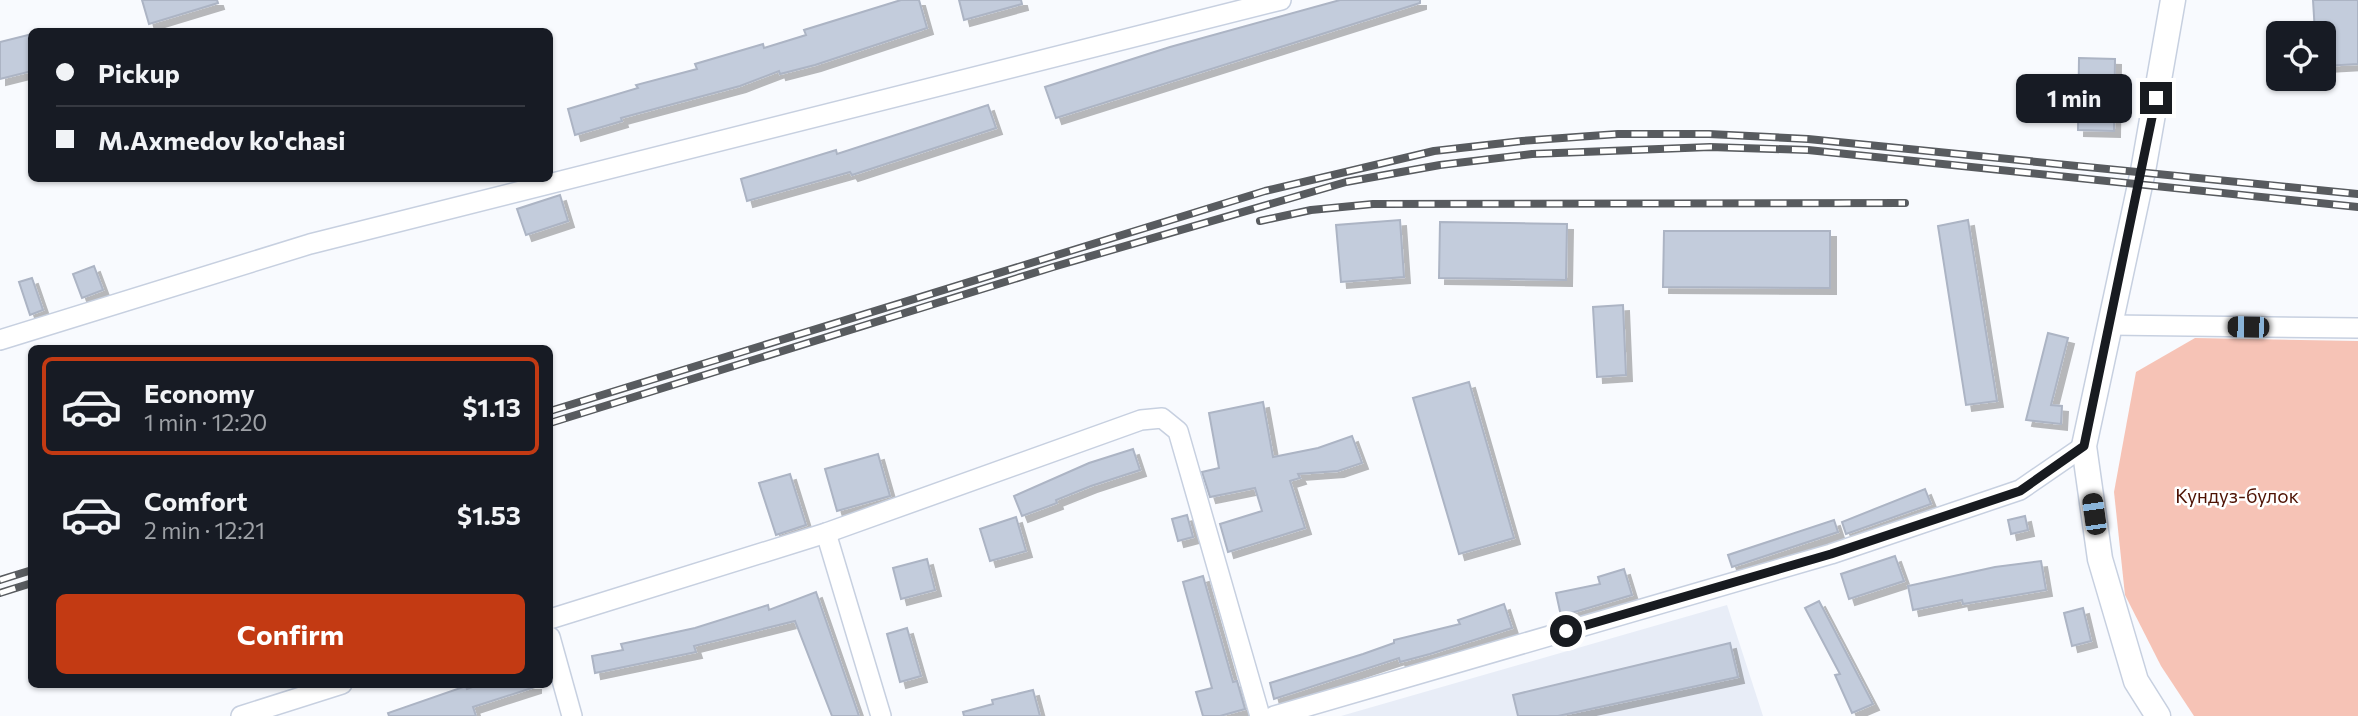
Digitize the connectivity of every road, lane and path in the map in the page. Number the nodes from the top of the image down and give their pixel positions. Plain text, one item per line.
1 (1281, 0) edge
2 (2173, 0) edge
3 (2109, 325) junction
4 (2358, 328) edge
5 (0, 340) edge
6 (2084, 446) junction
7 (826, 533) junction
8 (553, 618) edge
9 (553, 648) edge
10 (329, 688) edge
11 (241, 716) edge
12 (572, 716) edge
13 (881, 716) edge
14 (1261, 716) edge
15 (1274, 716) edge
16 (2158, 716) edge

1 - 5 street
2 - 3 main road
3 - 4 street
3 - 6 main road
6 - 15 street
6 - 16 main road
7 - 8 street
7 - 13 street
7 - 14 street
9 - 12 street
10 - 11 street

